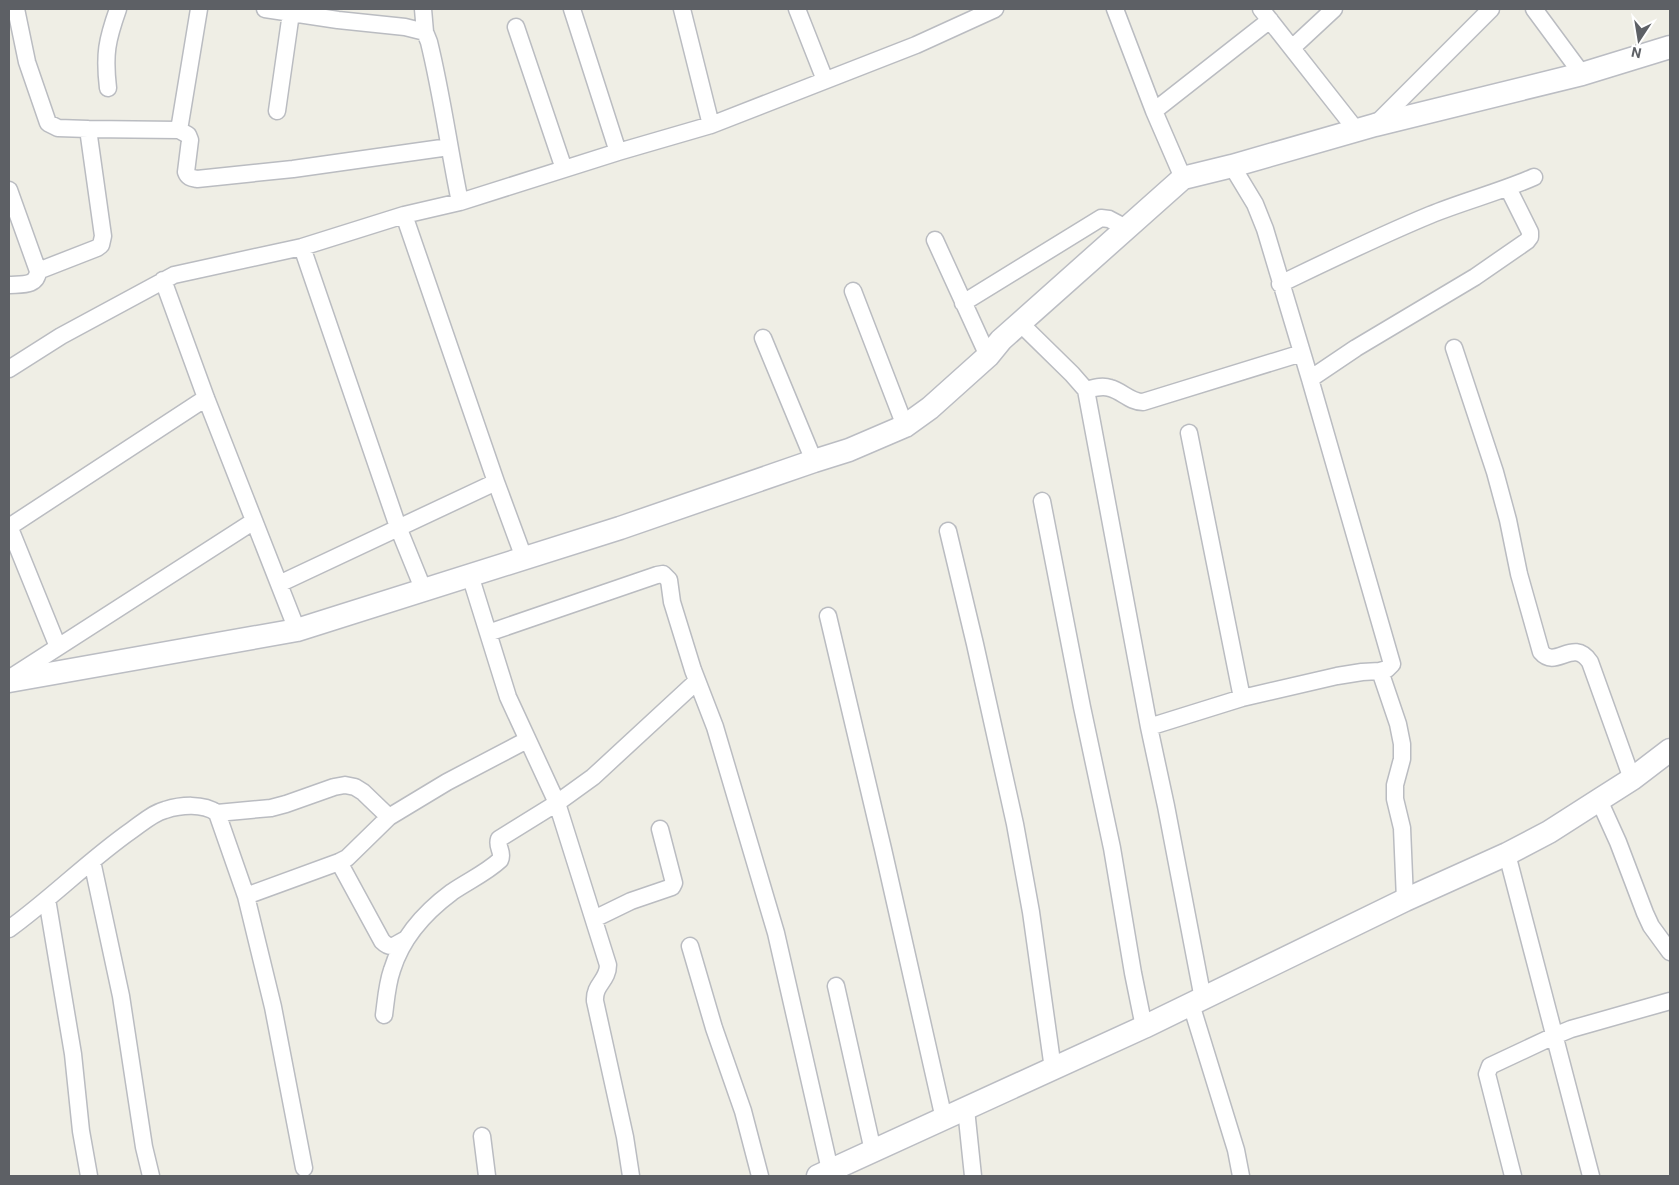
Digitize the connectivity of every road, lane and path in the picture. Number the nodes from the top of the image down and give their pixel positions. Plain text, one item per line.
1 (16, 9) edge
2 (118, 9) edge
3 (199, 9) edge
4 (265, 9) edge
5 (423, 9) edge
6 (572, 9) edge
7 (682, 9) edge
8 (797, 9) edge
9 (995, 9) edge
10 (1115, 9) edge
11 (1334, 9) edge
12 (1491, 9) edge
13 (1534, 9) edge
14 (291, 13) junction
15 (1265, 15) edge
16 (516, 27) dead end
17 (425, 32) junction
18 (1670, 47) edge
19 (1292, 48) junction
20 (1582, 74) junction
21 (825, 80) junction
22 (108, 88) dead end
23 (277, 111) dead end
24 (1154, 111) junction
25 (711, 126) junction
26 (1366, 128) junction
27 (88, 129) junction
28 (179, 130) junction
29 (449, 147) junction
30 (618, 152) junction
31 (1232, 166) junction
32 (564, 169) junction
33 (1534, 177) dead end
34 (1183, 178) junction
35 (1508, 188) junction
36 (9, 190) edge
37 (460, 202) junction
38 (404, 215) junction
39 (1126, 228) junction
40 (935, 240) dead end
41 (302, 247) junction
42 (38, 271) junction
43 (163, 280) junction
44 (9, 284) edge
45 (1280, 284) junction
46 (853, 290) dead end
47 (964, 303) junction
48 (1020, 323) junction
49 (763, 338) dead end
50 (1454, 348) dead end
51 (1302, 353) junction
52 (988, 356) junction
53 (9, 369) edge
54 (1310, 379) junction
55 (1080, 382) junction
56 (206, 398) junction
57 (906, 426) junction
58 (1189, 433) dead end
59 (814, 460) junction
60 (496, 482) junction
61 (1042, 501) dead end
62 (254, 521) junction
63 (9, 526) edge
64 (398, 527) junction
65 (948, 531) dead end
66 (524, 558) junction
67 (470, 575) junction
68 (279, 584) junction
69 (424, 591) junction
70 (828, 616) dead end
71 (484, 619) junction
72 (297, 630) junction
73 (58, 647) junction
74 (1380, 671) junction
75 (9, 679) edge
76 (697, 681) junction
77 (1242, 698) junction
78 (1149, 727) junction
79 (527, 740) junction
80 (1670, 750) edge
81 (1632, 779) junction
82 (1599, 800) junction
83 (557, 803) junction
84 (217, 813) junction
85 (389, 817) junction
86 (660, 828) dead end
87 (1507, 854) junction
88 (92, 861) junction
89 (339, 862) junction
90 (246, 896) junction
91 (47, 900) junction
92 (1405, 900) junction
93 (594, 919) junction
94 (9, 929) edge
95 (406, 939) junction
96 (690, 946) dead end
97 (1670, 952) edge
98 (836, 986) dead end
99 (1197, 1001) junction
100 (1670, 1001) edge
101 (384, 1015) dead end
102 (1144, 1027) junction
103 (1554, 1036) junction
104 (1053, 1069) junction
105 (966, 1109) junction
106 (944, 1119) junction
107 (482, 1136) dead end
108 (873, 1151) junction
109 (304, 1168) dead end
110 (824, 1173) edge
111 (89, 1176) edge
112 (151, 1176) edge
113 (487, 1176) edge
114 (631, 1176) edge
115 (760, 1176) edge
116 (973, 1176) edge
117 (1241, 1176) edge
118 (1513, 1176) edge
119 (1590, 1176) edge

1 - 27 street
2 - 22 street
3 - 28 street
4 - 14 street
5 - 17 street
6 - 30 street
7 - 25 street
8 - 21 street
9 - 21 street
10 - 24 street
11 - 19 street
12 - 26 street
13 - 20 street
14 - 17 street
14 - 23 street
15 - 19 street
15 - 24 street
16 - 32 street
17 - 29 street
18 - 20 street
19 - 26 street
20 - 26 street
21 - 25 street
24 - 34 street
25 - 30 street
26 - 31 street
27 - 28 street
27 - 42 street
28 - 29 street
29 - 37 street
30 - 32 street
31 - 34 street
31 - 45 street
32 - 37 street
33 - 35 street
34 - 39 street
35 - 45 street
35 - 54 street
36 - 42 street
37 - 38 street
38 - 41 street
38 - 60 street
39 - 47 street
39 - 48 street
40 - 47 street
41 - 43 street
41 - 64 street
42 - 44 street
43 - 53 street
43 - 56 street
45 - 51 street
46 - 57 street
47 - 52 street
48 - 52 street
48 - 55 street
49 - 59 street
50 - 81 street
51 - 54 street
51 - 55 street
52 - 57 street
54 - 74 street
55 - 78 street
56 - 62 street
56 - 63 street
57 - 59 street
58 - 77 street
59 - 66 street
60 - 64 street
60 - 66 street
61 - 102 street
62 - 68 street
62 - 73 street
63 - 73 street
64 - 68 street
64 - 69 street
65 - 104 street
66 - 67 street
67 - 69 street
67 - 71 street
68 - 72 street
69 - 72 street
70 - 106 street
71 - 76 street
71 - 79 street
72 - 75 street
73 - 75 street
74 - 77 street
74 - 92 street
76 - 83 street
76 - 110 street
77 - 78 street
78 - 99 street
79 - 83 street
79 - 85 street
80 - 81 street
81 - 82 street
82 - 87 street
82 - 97 street
83 - 93 street
83 - 95 street
84 - 85 street
84 - 88 street
84 - 90 street
85 - 89 street
86 - 93 street
87 - 92 street
87 - 103 street
88 - 91 street
88 - 112 street
89 - 90 street
89 - 95 street
90 - 109 street
91 - 94 street
91 - 111 street
92 - 99 street
93 - 114 street
95 - 101 street
96 - 115 street
98 - 108 street
99 - 102 street
99 - 117 street
100 - 103 street
102 - 104 street
103 - 118 street
103 - 119 street
104 - 105 street
105 - 106 street
105 - 116 street
106 - 108 street
107 - 113 street
108 - 110 street

